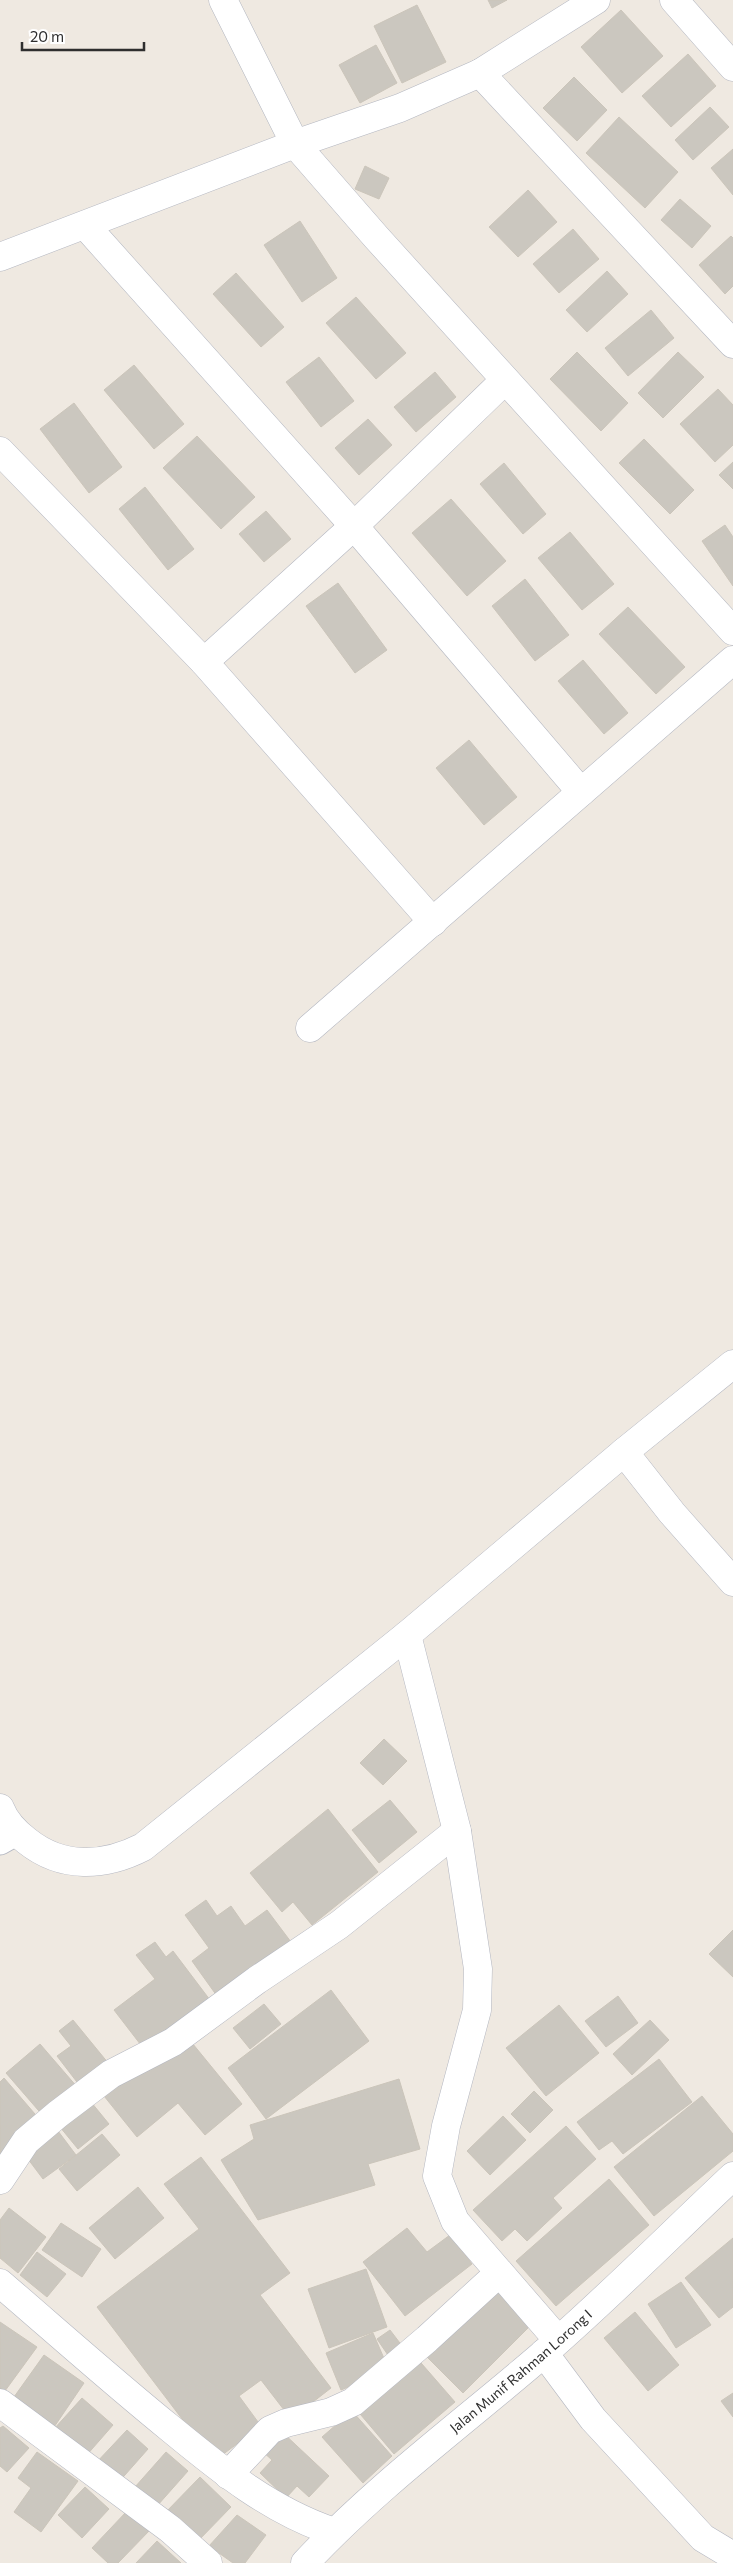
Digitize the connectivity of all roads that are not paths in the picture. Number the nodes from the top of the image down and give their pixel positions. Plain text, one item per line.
1 (223, 0) edge
2 (596, 0) edge
3 (674, 0) edge
4 (733, 68) edge
5 (480, 73) junction
6 (295, 144) junction
7 (85, 225) junction
8 (0, 257) edge
9 (733, 344) edge
10 (505, 380) junction
11 (0, 451) edge
12 (354, 526) junction
13 (733, 631) edge
14 (733, 660) edge
15 (204, 662) junction
16 (581, 792) junction
17 (434, 922) junction
18 (310, 1028) dead end
19 (733, 1364) edge
20 (624, 1452) junction
21 (733, 1582) edge
22 (407, 1635) junction
23 (0, 1808) edge
24 (457, 1831) junction
25 (8, 1838) edge
26 (733, 2176) edge
27 (0, 2180) edge
28 (499, 2273) junction
29 (0, 2283) edge
30 (551, 2347) junction
31 (0, 2403) edge
32 (228, 2475) junction
33 (334, 2532) junction
34 (733, 2556) edge
35 (208, 2563) edge
36 (305, 2563) edge

1 - 6 street
2 - 5 street
3 - 4 street
5 - 6 street
5 - 9 street
6 - 7 street
6 - 10 street
7 - 8 street
7 - 12 street
10 - 12 street
10 - 13 street
11 - 15 street
12 - 15 street
12 - 16 street
14 - 16 street
15 - 17 street
16 - 17 street
17 - 18 street
19 - 20 street
20 - 21 street
20 - 22 street
22 - 24 street
22 - 25 street
23 - 25 street
24 - 27 street
24 - 28 street
26 - 30 street, Jalan Munif Rahman Lorong I
28 - 30 street
28 - 32 street
29 - 32 street
30 - 33 street, Jalan Munif Rahman Lorong I
30 - 34 street
31 - 35 street
32 - 33 street
33 - 36 street, Jalan Munif Rahman Lorong I

